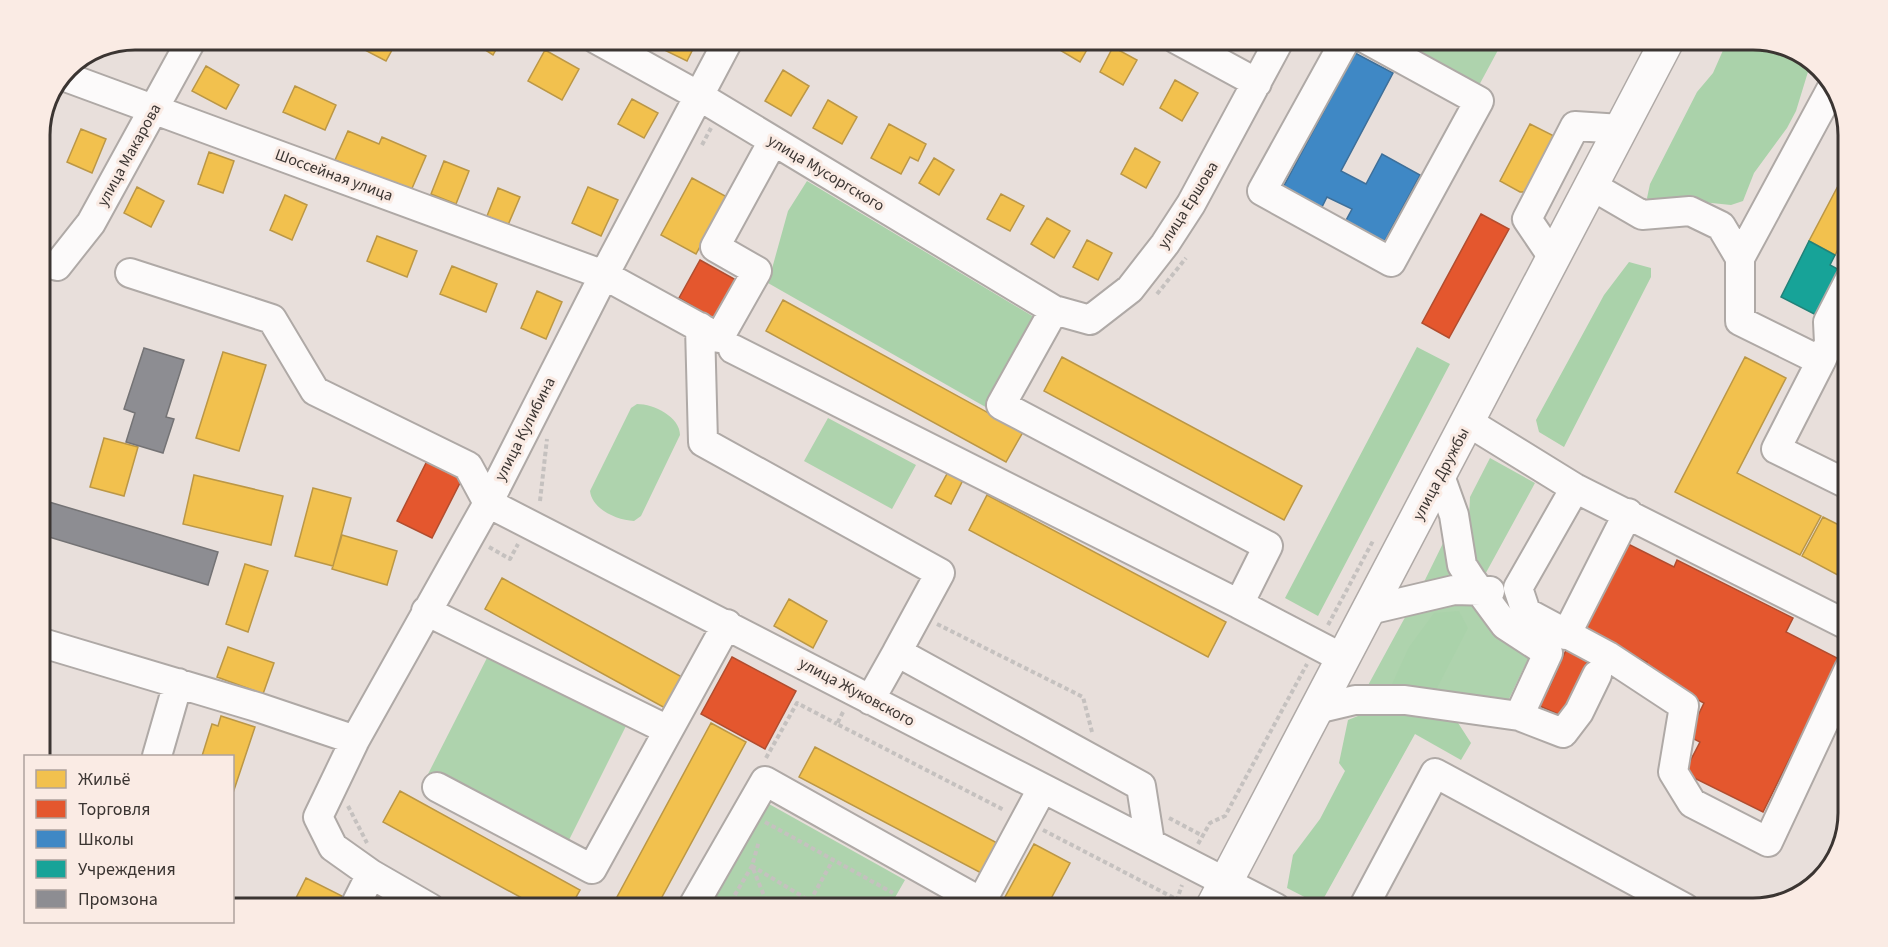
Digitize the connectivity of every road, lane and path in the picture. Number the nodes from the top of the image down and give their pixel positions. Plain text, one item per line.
1 (187, 49) edge
2 (614, 49) edge
3 (724, 49) edge
4 (1194, 49) edge
5 (1275, 49) edge
6 (1340, 49) edge
7 (1384, 49) edge
8 (1663, 49) edge
9 (71, 79) edge
10 (1257, 83) junction
11 (1828, 94) edge
12 (699, 96) junction
13 (155, 108) junction
14 (1621, 129) junction
15 (773, 141) junction
16 (1592, 186) junction
17 (1740, 258) junction
18 (1554, 259) junction
19 (57, 266) dead end
20 (130, 273) dead end
21 (604, 275) junction
22 (1838, 302) edge
23 (1054, 310) junction
24 (700, 327) junction
25 (733, 350) dead end
26 (1833, 353) edge
27 (1468, 422) junction
28 (1440, 476) junction
29 (1838, 479) edge
30 (1575, 488) junction
31 (488, 503) junction
32 (1628, 513) junction
33 (1380, 529) dead end
34 (1518, 588) junction
35 (1480, 593) junction
36 (1239, 604) junction
37 (1369, 610) junction
38 (426, 611) junction
39 (1838, 620) edge
40 (727, 624) junction
41 (1566, 635) junction
42 (50, 645) edge
43 (897, 652) junction
44 (1331, 652) junction
45 (1597, 675) dead end
46 (178, 683) junction
47 (1838, 692) edge
48 (862, 695) junction
49 (1317, 709) junction
50 (1518, 716) junction
51 (669, 730) junction
52 (355, 740) junction
53 (157, 755) edge
54 (437, 787) dead end
55 (1042, 789) junction
56 (347, 804) dead end
57 (1025, 821) junction
58 (1150, 843) junction
59 (369, 846) dead end
60 (833, 860) junction
61 (1188, 862) junction
62 (752, 866) junction
63 (371, 874) junction
64 (892, 893) dead end
65 (1219, 895) edge
66 (359, 898) edge
67 (413, 898) edge
68 (698, 898) edge
69 (733, 898) edge
70 (765, 898) edge
71 (807, 898) edge
72 (811, 898) edge
73 (967, 898) edge
74 (983, 898) edge
75 (1174, 898) edge
76 (1179, 898) edge
77 (1368, 898) edge
78 (1645, 898) edge

1 - 13 street, улица Макарова
2 - 12 street, улица Мусоргского
3 - 12 street, улица Кулибина
4 - 10 street
5 - 10 street, улица Ершова
6 - 7 street
8 - 14 main road, улица Дружбы
9 - 13 street, Шоссейная улица
10 - 23 street, улица Ершова
11 - 17 street
12 - 15 street, улица Мусоргского
12 - 21 street, улица Кулибина
13 - 19 street, улица Макарова
13 - 21 street, Шоссейная улица
14 - 16 main road, улица Дружбы
14 - 18 street
15 - 23 street, улица Мусоргского
15 - 24 street, Шоссейная улица
16 - 17 street
16 - 18 main road, улица Дружбы
17 - 26 street
18 - 27 main road, улица Дружбы
20 - 31 street
21 - 24 street, Шоссейная улица
21 - 31 street, улица Кулибина
22 - 26 street
23 - 36 street
24 - 43 street
25 - 36 street
26 - 29 street
27 - 28 main road, улица Дружбы
27 - 30 street
28 - 35 street
28 - 37 main road, улица Дружбы
30 - 32 street
30 - 34 street
31 - 38 street, улица Кулибина
31 - 40 street, улица Жуковского
32 - 39 street
32 - 41 street
33 - 44 path
34 - 35 street
34 - 41 street
35 - 37 street
35 - 50 street
36 - 44 street
37 - 44 main road, улица Дружбы
38 - 51 street
38 - 52 street, улица Кулибина
40 - 48 street, улица Жуковского
40 - 51 street
41 - 47 street
42 - 46 street
43 - 48 street
43 - 58 street
44 - 49 main road, улица Дружбы
44 - 61 path
45 - 50 street
46 - 52 street
46 - 53 street
48 - 55 street, улица Жуковского
48 - 57 path
49 - 50 street
49 - 65 main road, улица Дружбы
51 - 54 street
52 - 63 street, улица Кулибина
55 - 57 street
55 - 58 street, улица Жуковского
56 - 59 path
57 - 74 street
57 - 75 path
58 - 61 street, улица Жуковского
60 - 62 path
60 - 64 path
60 - 72 path
61 - 65 street, улица Жуковского
61 - 76 path
62 - 69 path
62 - 70 path
62 - 71 path
63 - 66 street
63 - 67 street
68 - 73 street
77 - 78 street

